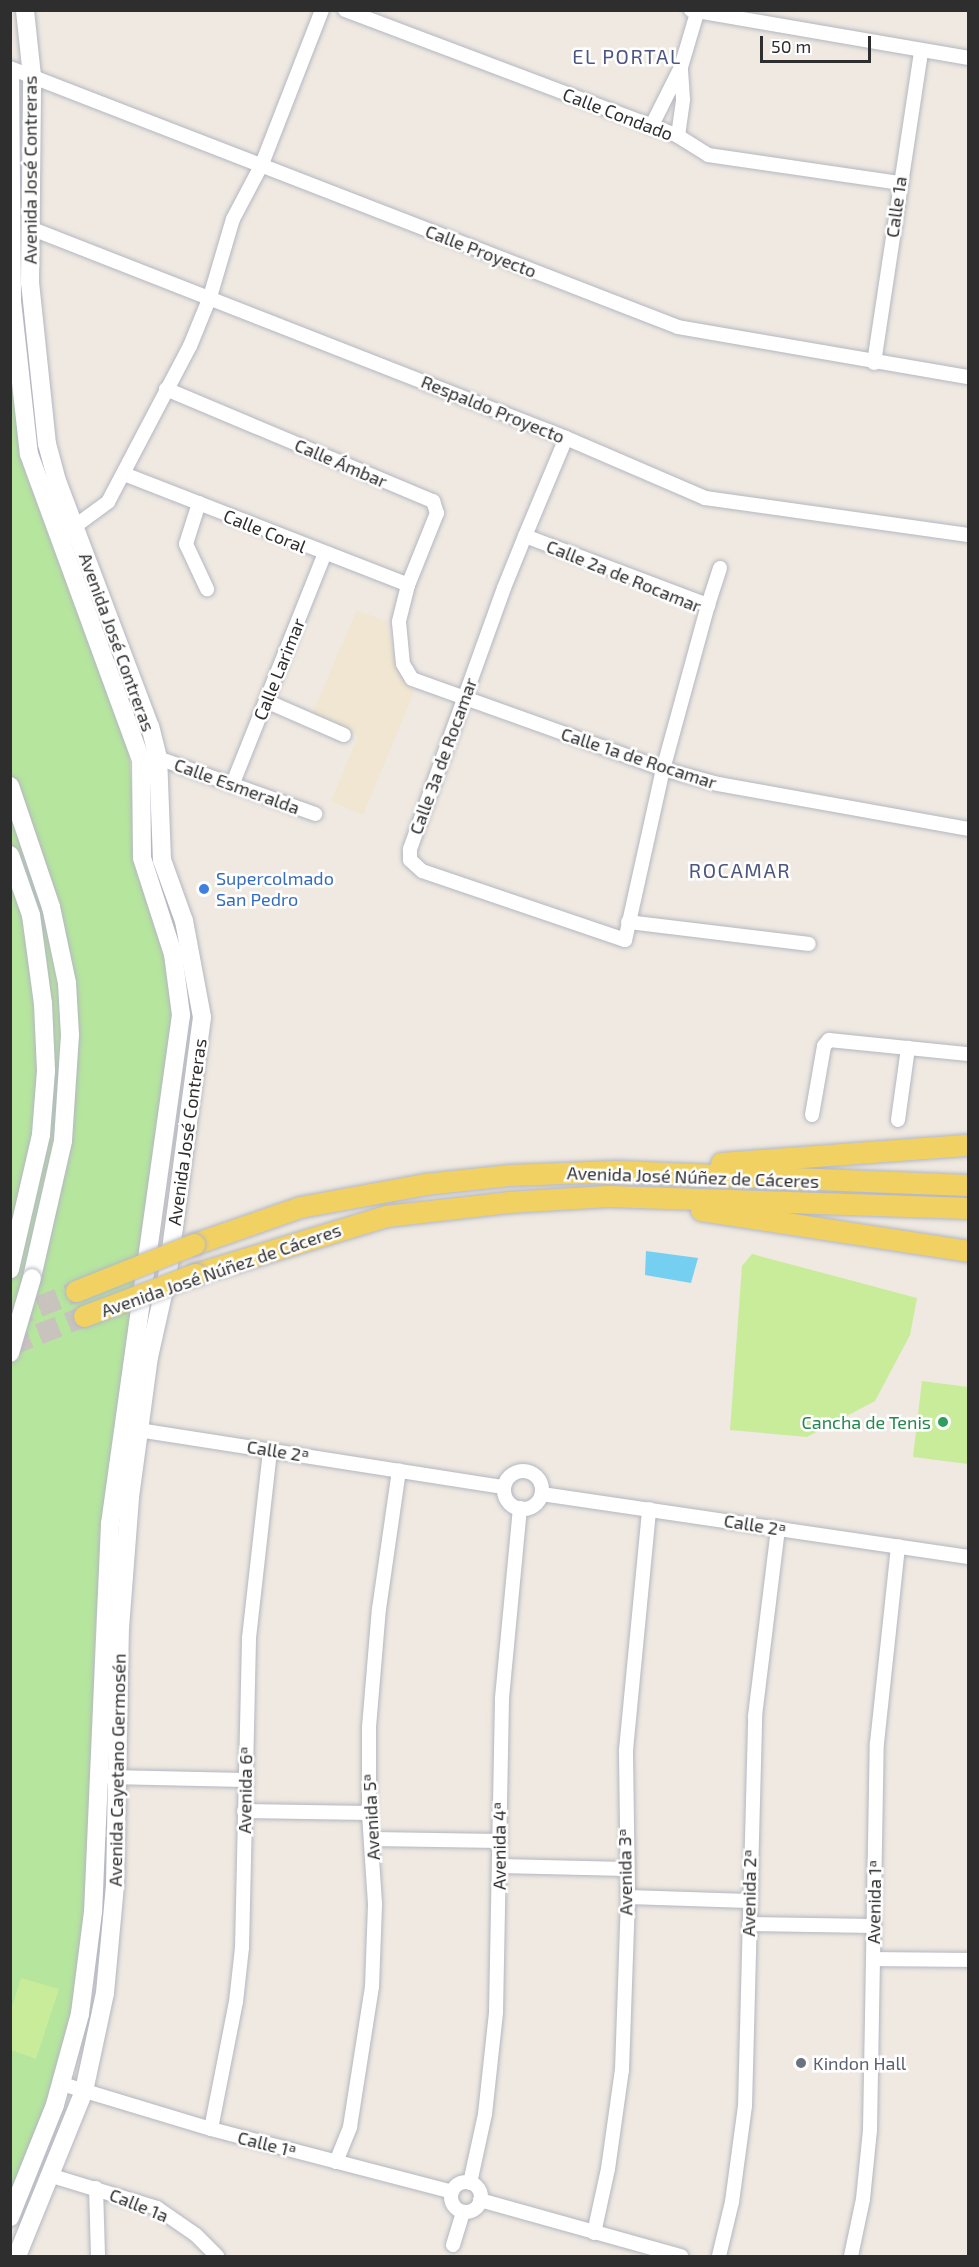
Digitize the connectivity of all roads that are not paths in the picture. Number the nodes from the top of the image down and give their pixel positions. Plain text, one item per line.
1 (25, 10) edge
2 (322, 10) edge
3 (345, 10) edge
4 (694, 12) edge
5 (921, 51) junction
6 (969, 58) edge
7 (681, 68) junction
8 (10, 70) edge
9 (32, 76) junction
10 (651, 127) junction
11 (678, 136) junction
12 (262, 164) junction
13 (899, 183) junction
14 (30, 228) junction
15 (210, 297) junction
16 (874, 363) junction
17 (969, 376) edge
18 (166, 389) junction
19 (566, 438) junction
20 (124, 474) junction
21 (199, 504) junction
22 (75, 530) junction
23 (969, 535) edge
24 (56, 536) junction
25 (525, 536) junction
26 (324, 555) junction
27 (720, 568) dead end
28 (408, 585) junction
29 (207, 589) dead end
30 (708, 605) junction
31 (466, 700) junction
32 (266, 701) junction
33 (344, 735) dead end
34 (158, 758) junction
35 (663, 769) junction
36 (233, 783) junction
37 (10, 786) edge
38 (315, 814) dead end
39 (969, 829) edge
40 (10, 855) edge
41 (628, 922) junction
42 (625, 940) joint
43 (809, 944) dead end
44 (908, 1048) junction
45 (969, 1054) edge
46 (812, 1115) dead end
47 (898, 1120) dead end
48 (969, 1145) edge
49 (617, 1171) junction
50 (969, 1183) edge
51 (608, 1196) junction
52 (969, 1208) edge
53 (969, 1251) edge
54 (10, 1269) edge
55 (168, 1272) joint
56 (146, 1280) joint
57 (76, 1291) tunnel mouth
58 (84, 1316) tunnel mouth
59 (10, 1353) edge
60 (131, 1429) junction
61 (270, 1450) junction
62 (399, 1470) junction
63 (504, 1487) junction
64 (542, 1494) junction
65 (520, 1508) junction
66 (649, 1509) junction
67 (778, 1528) junction
68 (898, 1546) junction
69 (969, 1557) edge
70 (98, 1777) junction
71 (117, 1777) junction
72 (244, 1780) junction
73 (244, 1811) junction
74 (369, 1812) junction
75 (372, 1839) junction
76 (500, 1841) junction
77 (500, 1866) junction
78 (627, 1869) junction
79 (628, 1898) junction
80 (748, 1901) junction
81 (749, 1924) junction
82 (874, 1926) junction
83 (874, 1959) junction
84 (969, 1960) edge
85 (62, 2084) junction
86 (84, 2091) junction
87 (211, 2129) junction
88 (336, 2162) junction
89 (49, 2175) junction
90 (470, 2183) junction
91 (96, 2188) junction
92 (452, 2192) junction
93 (480, 2200) junction
94 (463, 2212) junction
95 (10, 2217) edge
96 (594, 2233) junction
97 (453, 2245) dead end
98 (17, 2256) edge
99 (98, 2256) edge
100 (217, 2256) edge
101 (681, 2256) edge
102 (719, 2256) edge
103 (851, 2256) edge

1 - 9 street, Avenida José Contreras
2 - 12 street
3 - 10 street, Calle Condado
4 - 5 street
4 - 7 street
5 - 6 street
5 - 13 street, Calle 1a
7 - 10 street
7 - 11 street
8 - 9 street, Calle Proyecto
8 - 24 street, Avenida José Contreras
9 - 12 street, Calle Proyecto
9 - 14 street, Avenida José Contreras
10 - 11 street, Calle Condado
11 - 13 street, Calle Condado
12 - 15 street
12 - 16 street, Calle Proyecto
13 - 16 street, Calle 1a
14 - 15 street, Respaldo Proyecto
14 - 22 street, Avenida José Contreras
15 - 18 street
15 - 19 street, Respaldo Proyecto
16 - 17 street, Calle Proyecto
18 - 20 street
18 - 28 street, Calle Ámbar
19 - 23 street, Respaldo Proyecto
19 - 25 street, Calle 3a de Rocamar
20 - 21 street, Calle Coral
20 - 22 street
21 - 26 street, Calle Coral
21 - 29 street
22 - 24 street
22 - 34 street, Avenida José Contreras
24 - 56 street, Avenida José Contreras
25 - 30 street, Calle 2a de Rocamar
25 - 31 street, Calle 3a de Rocamar
26 - 28 street, Calle Coral
26 - 32 street, Calle Larimar
27 - 30 street
28 - 31 street, Calle 1a de Rocamar
30 - 35 street, Calle 2a de Rocamar
31 - 35 street, Calle 1a de Rocamar
31 - 42 street, Calle 3a de Rocamar
32 - 33 street
32 - 36 street, Calle Larimar
34 - 36 street, Calle Esmeralda
34 - 55 street, Avenida José Contreras
35 - 39 street, Calle 1a de Rocamar
35 - 41 street, Calle 2a de Rocamar
36 - 38 street, Calle Esmeralda
37 - 59 street, bridge
40 - 54 street
41 - 42 street, Calle 2a de Rocamar
41 - 43 street
44 - 45 street
44 - 46 street
44 - 47 street
48 - 49 main road
49 - 50 main road, Avenida José Núñez de Cáceres
49 - 57 main road, Avenida José Núñez de Cáceres, bridge
51 - 52 main road, Avenida José Núñez de Cáceres
51 - 53 main road
51 - 58 main road, Avenida José Núñez de Cáceres, bridge
55 - 60 street, Avenida Cayetano Germosén
56 - 60 street, Avenida Cayetano Germosén
60 - 61 street, Calle 2ª
60 - 70 street, Avenida Cayetano Germosén
60 - 71 street, Avenida Cayetano Germosén
61 - 62 street, Calle 2ª
61 - 72 street, Avenida 6ª
62 - 63 street, Calle 2ª
62 - 74 street, Avenida 5ª
63 - 64 street
63 - 65 street
64 - 65 street
64 - 66 street, Calle 2ª
65 - 76 street, Avenida 4ª
66 - 67 street, Calle 2ª
66 - 78 street, Avenida 3ª
67 - 68 street, Calle 2ª
67 - 80 street, Avenida 2ª
68 - 69 street, Calle 2ª
68 - 82 street, Avenida 1ª
70 - 71 street
70 - 85 street, Avenida Cayetano Germosén
71 - 72 street
71 - 86 street, Avenida Cayetano Germosén
72 - 73 street, Avenida 6ª
73 - 74 street
73 - 87 street, Avenida 6ª
74 - 75 street, Avenida 5ª
75 - 76 street
75 - 88 street, Avenida 5ª
76 - 77 street, Avenida 4ª
77 - 78 street
77 - 90 street, Avenida 4ª
78 - 79 street, Avenida 3ª
79 - 80 street
79 - 96 street, Avenida 3ª
80 - 81 street, Avenida 2ª
81 - 82 street
81 - 102 street, Avenida 2ª
82 - 83 street, Avenida 1ª
83 - 84 street
83 - 103 street, Avenida 1ª
85 - 86 street, Calle 1ª
85 - 95 street, Avenida Cayetano Germosén
86 - 87 street, Calle 1ª
86 - 89 street, Avenida Cayetano Germosén
87 - 88 street, Calle 1ª
88 - 92 street, Calle 1ª
89 - 91 street, Calle 1a
89 - 98 street, Avenida Cayetano Germosén
90 - 92 street
90 - 93 street
91 - 99 street
91 - 100 street, Calle 1a
92 - 94 street
93 - 94 street
93 - 96 street
94 - 97 street
96 - 101 street

